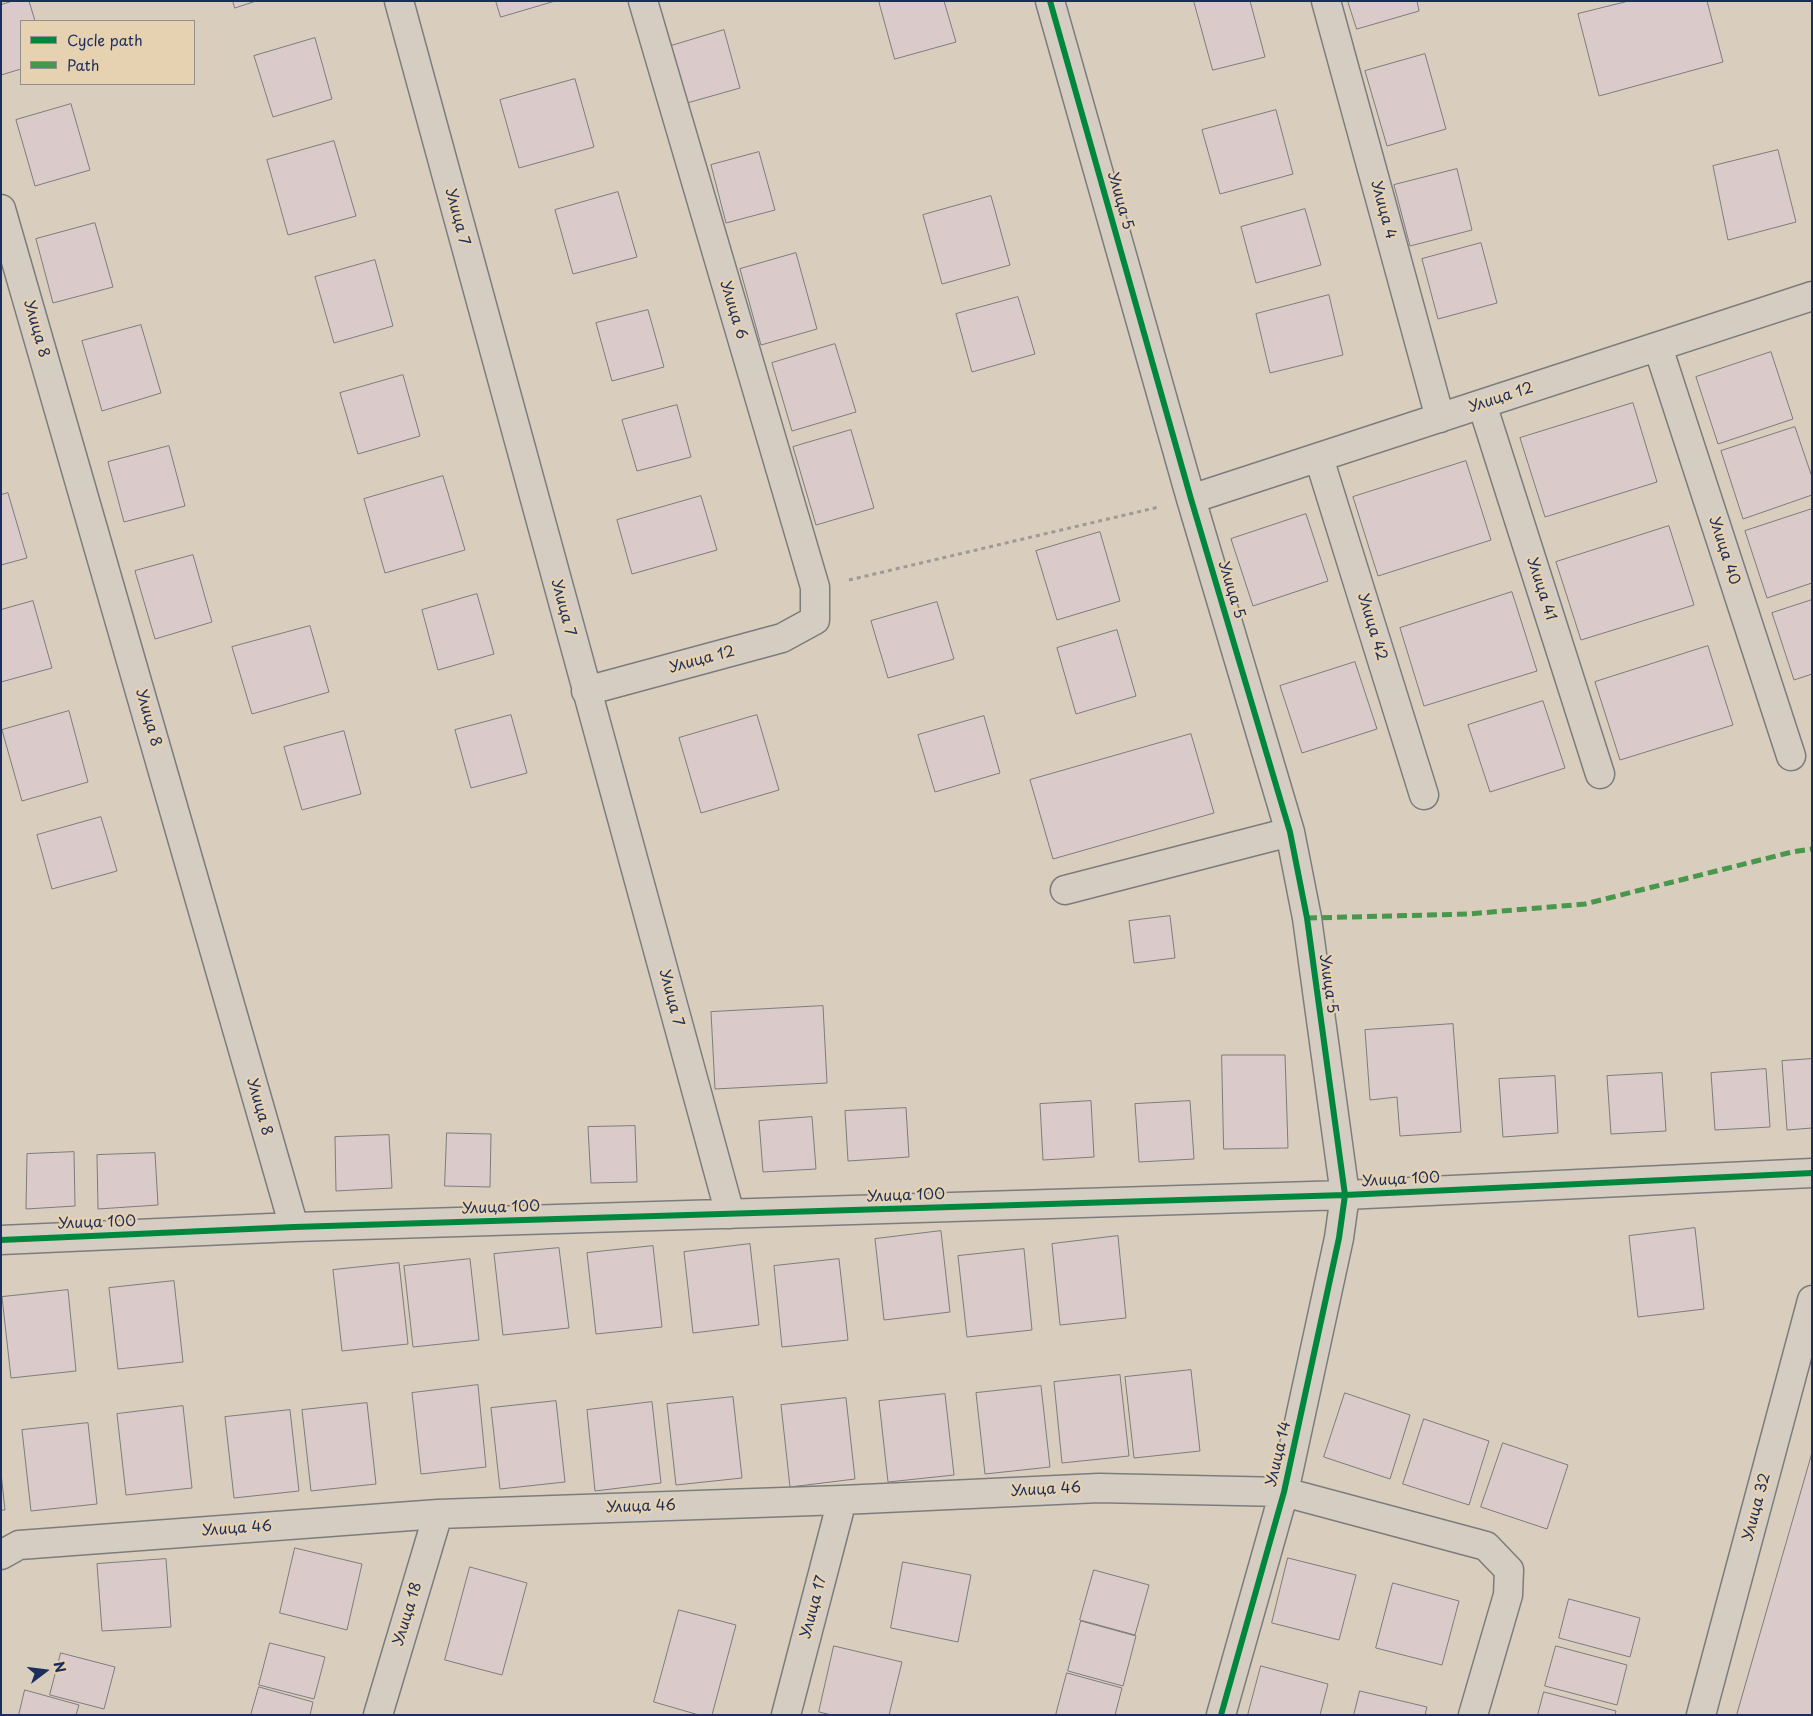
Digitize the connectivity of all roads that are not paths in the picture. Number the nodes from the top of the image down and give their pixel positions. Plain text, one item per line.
1 (399, 1) edge
2 (643, 1) edge
3 (1050, 1) edge
4 (1326, 1) edge
5 (1, 208) edge
6 (1812, 296) edge
7 (1658, 347) junction
8 (1482, 404) junction
9 (1440, 418) junction
10 (1319, 458) junction
11 (1191, 500) junction
12 (815, 620) joint
13 (586, 691) junction
14 (1791, 756) dead end
15 (1600, 774) dead end
16 (1424, 795) dead end
17 (1290, 832) junction
18 (1065, 890) dead end
19 (1812, 1173) edge
20 (1345, 1195) junction
21 (730, 1214) junction
22 (294, 1227) junction
23 (1, 1240) edge
24 (1812, 1300) edge
25 (1807, 1338) edge
26 (1284, 1492) junction
27 (842, 1500) junction
28 (438, 1514) junction
29 (2, 1553) edge
30 (378, 1715) edge
31 (786, 1715) edge
32 (1221, 1715) edge
33 (1473, 1715) edge
34 (1701, 1715) edge

1 - 13 street, Улица 7
2 - 12 street, Улица 6
3 - 11 street, Улица 5
4 - 9 street, Улица 4
5 - 22 street, Улица 8
6 - 7 street, Улица 12
7 - 8 street, Улица 12
7 - 14 street, Улица 40
8 - 9 street, Улица 12
8 - 15 street, Улица 41
9 - 10 street, Улица 12
10 - 11 street, Улица 12
10 - 16 street, Улица 42
11 - 17 street, Улица 5
12 - 13 street, Улица 12
13 - 21 street, Улица 7
17 - 18 street
17 - 20 street, Улица 5
19 - 20 street, Улица 100
20 - 21 street, Улица 100
20 - 26 street, Улица 14
21 - 22 street, Улица 100
22 - 23 street, Улица 100
24 - 25 street, Улица 32
25 - 34 street, Улица 32
26 - 27 street, Улица 46
26 - 32 street, Улица 14
26 - 33 street, Улица 46
27 - 28 street, Улица 46
27 - 31 street, Улица 17
28 - 29 street, Улица 46
28 - 30 street, Улица 18

